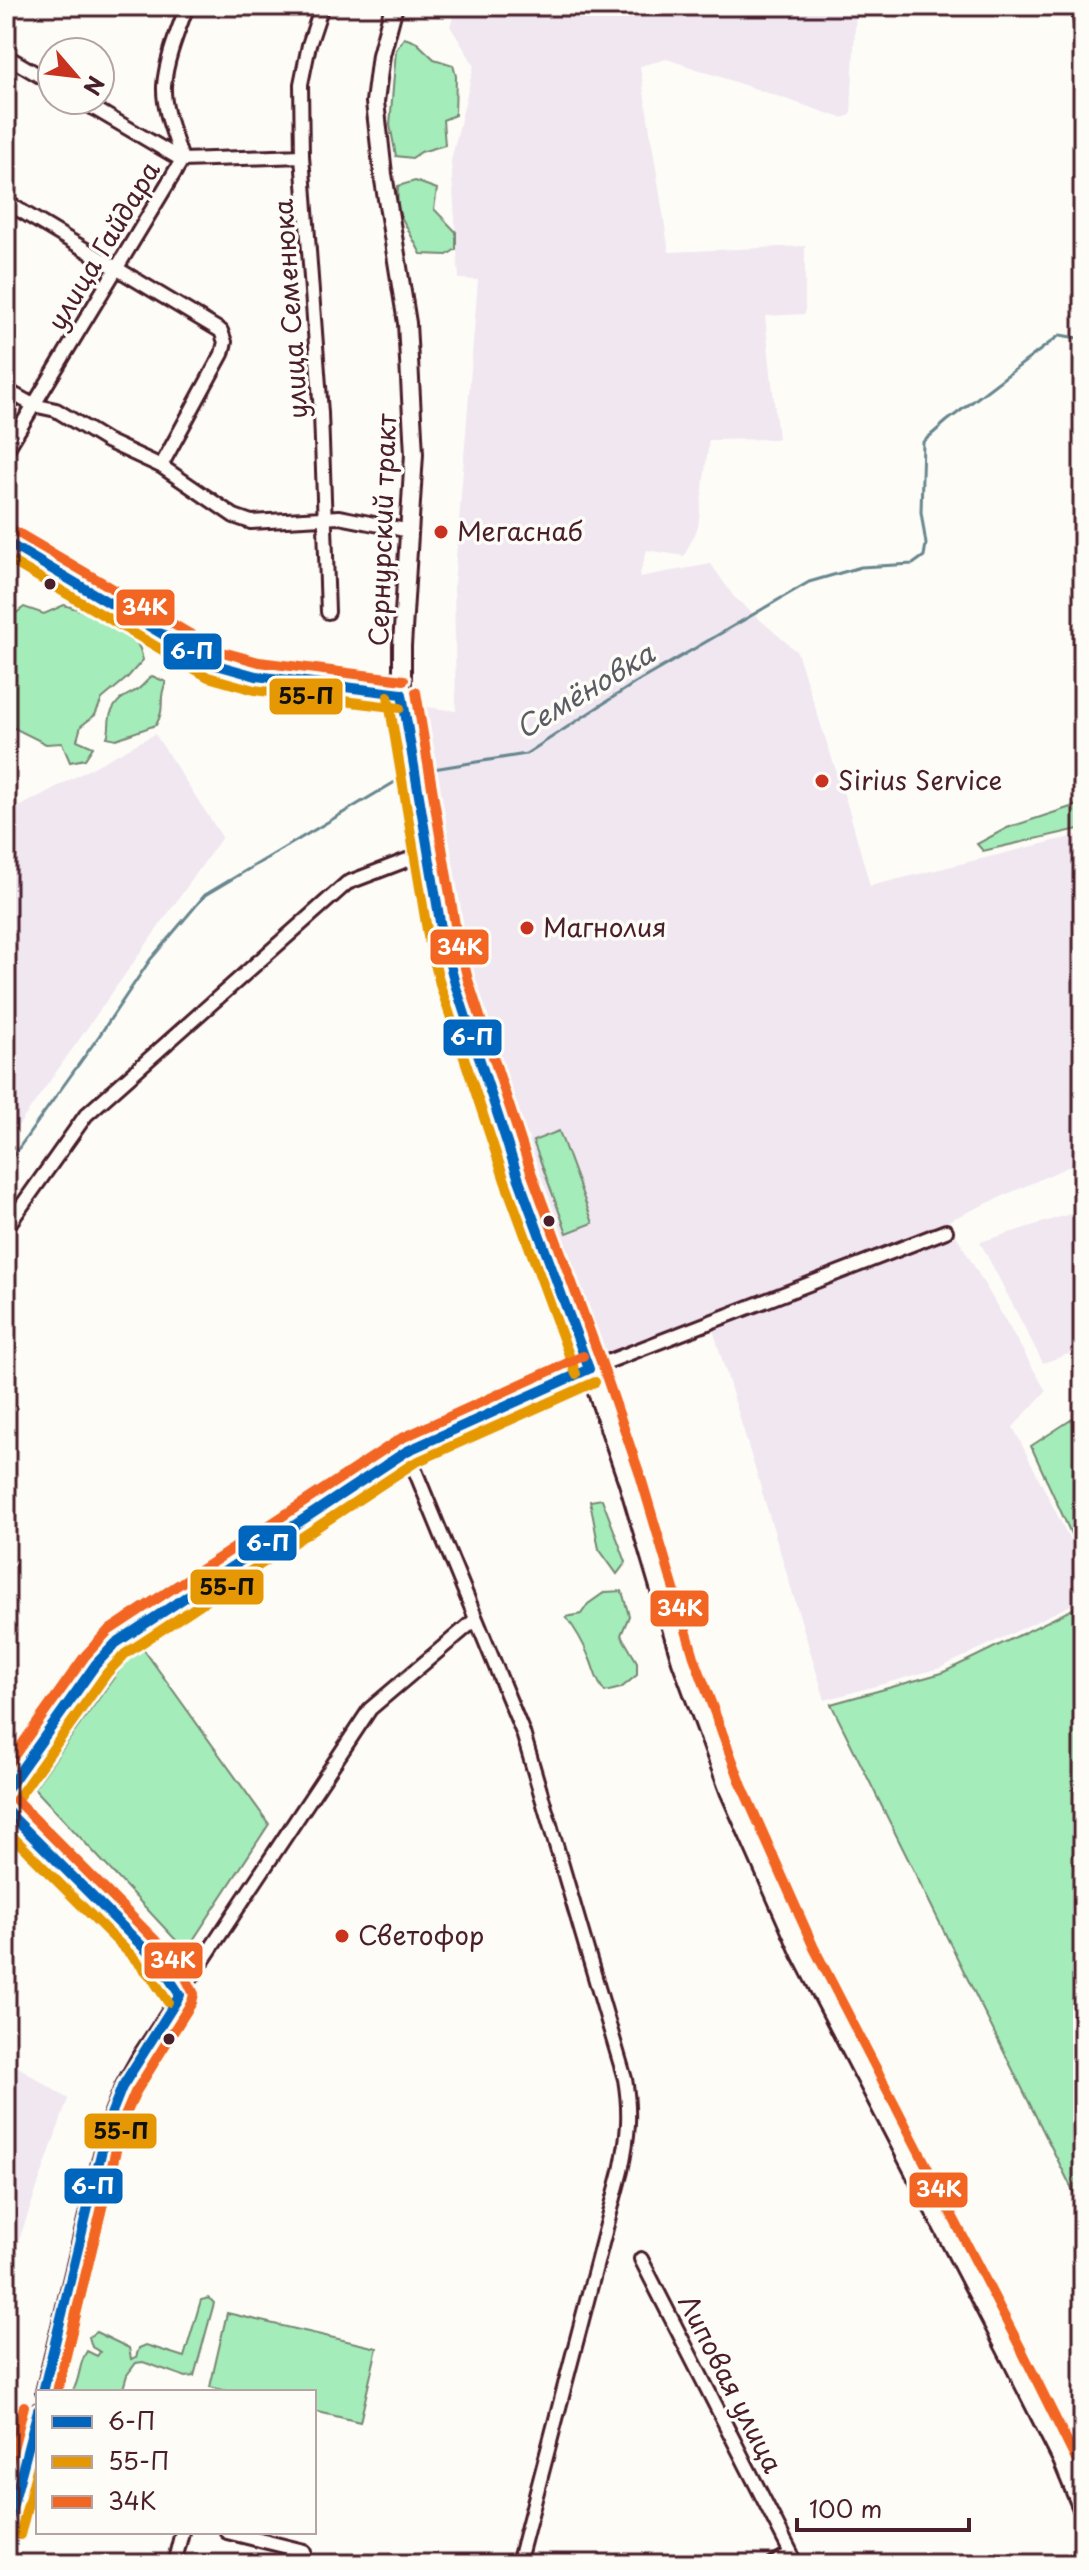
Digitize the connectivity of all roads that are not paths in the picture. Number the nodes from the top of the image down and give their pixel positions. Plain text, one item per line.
1 (187, 6) edge
2 (322, 6) edge
3 (394, 6) edge
4 (1080, 6) edge
5 (1083, 22) edge
6 (6, 56) edge
7 (36, 74) edge
8 (107, 116) edge
9 (302, 156) junction
10 (182, 160) junction
11 (8, 208) edge
12 (116, 267) junction
13 (6, 390) edge
14 (33, 405) junction
15 (6, 451) edge
16 (161, 466) junction
17 (325, 518) junction
18 (410, 531) junction
19 (6, 542) edge
20 (328, 612) dead end
21 (402, 694) junction
22 (428, 852) junction
23 (6, 1228) edge
24 (946, 1231) dead end
25 (589, 1369) junction
26 (407, 1451) junction
27 (476, 1619) junction
28 (6, 1791) edge
29 (6, 1810) edge
30 (180, 1995) junction
31 (641, 2259) dead end
32 (43, 2390) edge
33 (36, 2424) edge
34 (32, 2453) edge
35 (21, 2472) junction
36 (36, 2476) edge
37 (1083, 2511) edge
38 (6, 2531) edge
39 (182, 2534) edge
40 (235, 2534) edge
41 (304, 2551) dead end
42 (174, 2564) edge
43 (518, 2564) edge
44 (773, 2564) edge

1 - 10 street, улица Гайдара
2 - 9 street, улица Семенюка
3 - 18 main road, Сернурский тракт
4 - 5 main road
6 - 7 street
8 - 10 street
9 - 10 street
9 - 17 street, улица Семенюка
10 - 12 street, улица Гайдара
11 - 12 street
12 - 14 street, улица Гайдара
12 - 16 street
13 - 14 street
14 - 15 street, улица Гайдара
14 - 16 street
16 - 17 street
17 - 18 street
17 - 20 street, улица Семенюка
18 - 21 main road, Сернурский тракт
19 - 21 main road
21 - 22 main road, Сернурский тракт
22 - 23 street
22 - 25 main road, Сернурский тракт
24 - 25 street
25 - 26 street
25 - 37 main road, Сернурский тракт
26 - 27 street
26 - 28 street
27 - 30 street
27 - 43 street
29 - 30 street
30 - 32 street
31 - 44 street, Липовая улица
33 - 34 street
34 - 35 street
35 - 36 street
35 - 38 street
39 - 42 street
40 - 41 street

